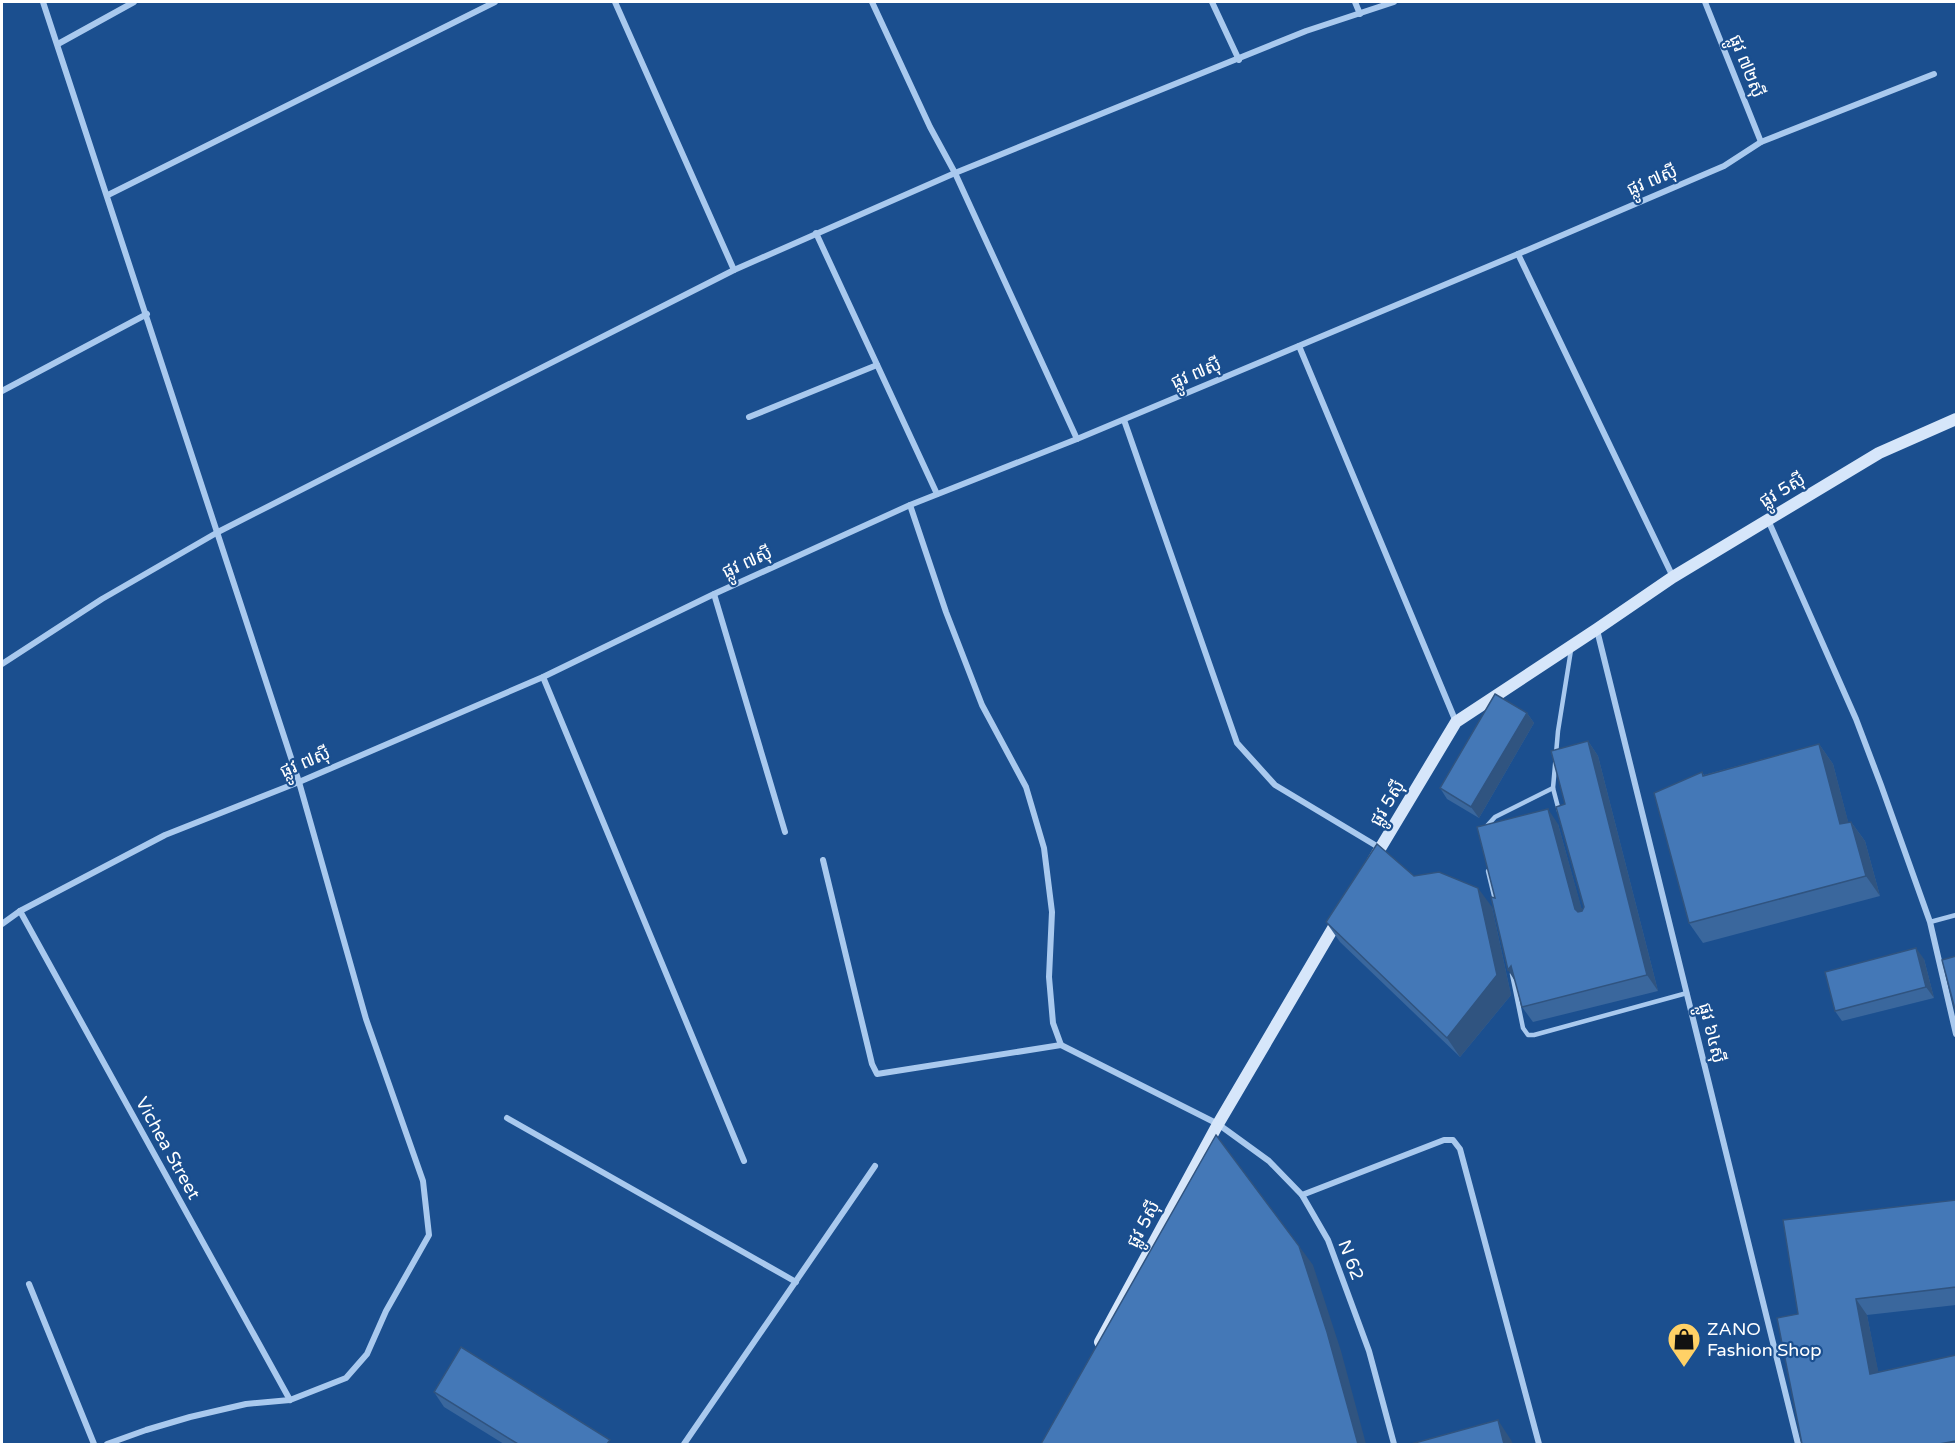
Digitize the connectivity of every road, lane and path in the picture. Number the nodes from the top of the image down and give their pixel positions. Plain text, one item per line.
1 (43, 2) edge
2 (134, 2) edge
3 (495, 2) edge
4 (615, 2) edge
5 (872, 2) edge
6 (1212, 2) edge
7 (1355, 2) edge
8 (1394, 2) edge
9 (1706, 2) edge
10 (1360, 14) junction
11 (58, 44) junction
12 (1239, 60) junction
13 (1934, 75) dead end
14 (1761, 142) junction
15 (955, 173) junction
16 (108, 195) junction
17 (816, 233) junction
18 (1518, 254) junction
19 (734, 270) junction
20 (147, 314) junction
21 (1299, 346) junction
22 (877, 365) junction
23 (2, 391) edge
24 (749, 417) dead end
25 (1956, 419) edge
26 (1124, 420) junction
27 (1077, 439) junction
28 (937, 494) junction
29 (910, 505) junction
30 (1768, 520) junction
31 (218, 532) junction
32 (1673, 577) junction
33 (714, 594) junction
34 (1597, 629) junction
35 (1571, 646) junction
36 (2, 664) edge
37 (543, 677) junction
38 (1456, 722) junction
39 (299, 782) junction
40 (1553, 789) junction
41 (1562, 822) edge
42 (785, 832) dead end
43 (1484, 838) edge
44 (1380, 849) junction
45 (823, 860) dead end
46 (1368, 869) edge
47 (1488, 870) edge
48 (20, 910) junction
49 (1344, 910) edge
50 (1499, 915) edge
51 (1956, 915) edge
52 (1930, 922) junction
53 (2, 924) edge
54 (1512, 971) edge
55 (1687, 993) junction
56 (1956, 1034) edge
57 (1061, 1045) junction
58 (507, 1118) dead end
59 (1218, 1124) junction
60 (744, 1161) dead end
61 (875, 1166) dead end
62 (1302, 1195) junction
63 (796, 1282) junction
64 (29, 1284) dead end
65 (1093, 1354) edge
66 (290, 1400) junction
67 (94, 1444) edge
68 (107, 1444) edge
69 (684, 1444) edge
70 (1394, 1444) edge
71 (1539, 1444) edge
72 (1798, 1444) edge

1 - 11 street
2 - 11 street
3 - 16 street
4 - 19 street
5 - 15 street
6 - 12 street
7 - 10 street
8 - 10 street
9 - 14 street, ផ្លូវ ៧២ស៊ី
10 - 12 street
11 - 16 street
12 - 15 street
13 - 14 street, ផ្លូវ ៧ស៊ី
14 - 18 street, ផ្លូវ ៧ស៊ី
15 - 17 street
15 - 27 street
16 - 20 street
17 - 19 street
17 - 22 street
18 - 21 street, ផ្លូវ ៧ស៊ី
18 - 32 street
19 - 31 street
20 - 23 street
20 - 31 street
21 - 26 street, ផ្លូវ ៧ស៊ី
21 - 38 street
22 - 24 street
22 - 28 street
25 - 30 street, ផ្លូវ 5ស៊ី
26 - 27 street, ផ្លូវ ៧ស៊ី
26 - 44 street
27 - 28 street, ផ្លូវ ៧ស៊ី
28 - 29 street, ផ្លូវ ៧ស៊ី
29 - 33 street, ផ្លូវ ៧ស៊ី
29 - 57 street
30 - 32 street, ផ្លូវ 5ស៊ី
30 - 52 street
31 - 36 street
31 - 39 street
32 - 34 street, ផ្លូវ 5ស៊ី
33 - 37 street, ផ្លូវ ៧ស៊ី
33 - 42 street
34 - 35 street, ផ្លូវ 5ស៊ី
34 - 55 street, ផ្លូវ ៦៤ស៊ី
35 - 38 street, ផ្លូវ 5ស៊ី
35 - 40 lane
37 - 39 street, ផ្លូវ ៧ស៊ី
37 - 60 street
38 - 44 street, ផ្លូវ 5ស៊ី
39 - 48 street, ផ្លូវ ៧ស៊ី
39 - 66 street
40 - 41 lane
40 - 43 lane
44 - 46 street, ផ្លូវ 5ស៊ី
45 - 57 street
47 - 50 lane
48 - 53 street, ផ្លូវ ៧ស៊ី
48 - 66 street, Vichea Street
49 - 59 street, ផ្លូវ 5ស៊ី
51 - 52 lane
52 - 56 street
54 - 55 lane
55 - 72 street, ផ្លូវ ៦៤ស៊ី
57 - 59 street, N 62
58 - 63 street
59 - 62 street, N 62
59 - 65 street, ផ្លូវ 5ស៊ី
61 - 63 street
62 - 70 street, N 62
62 - 71 street
63 - 69 street
64 - 67 street
66 - 68 street

